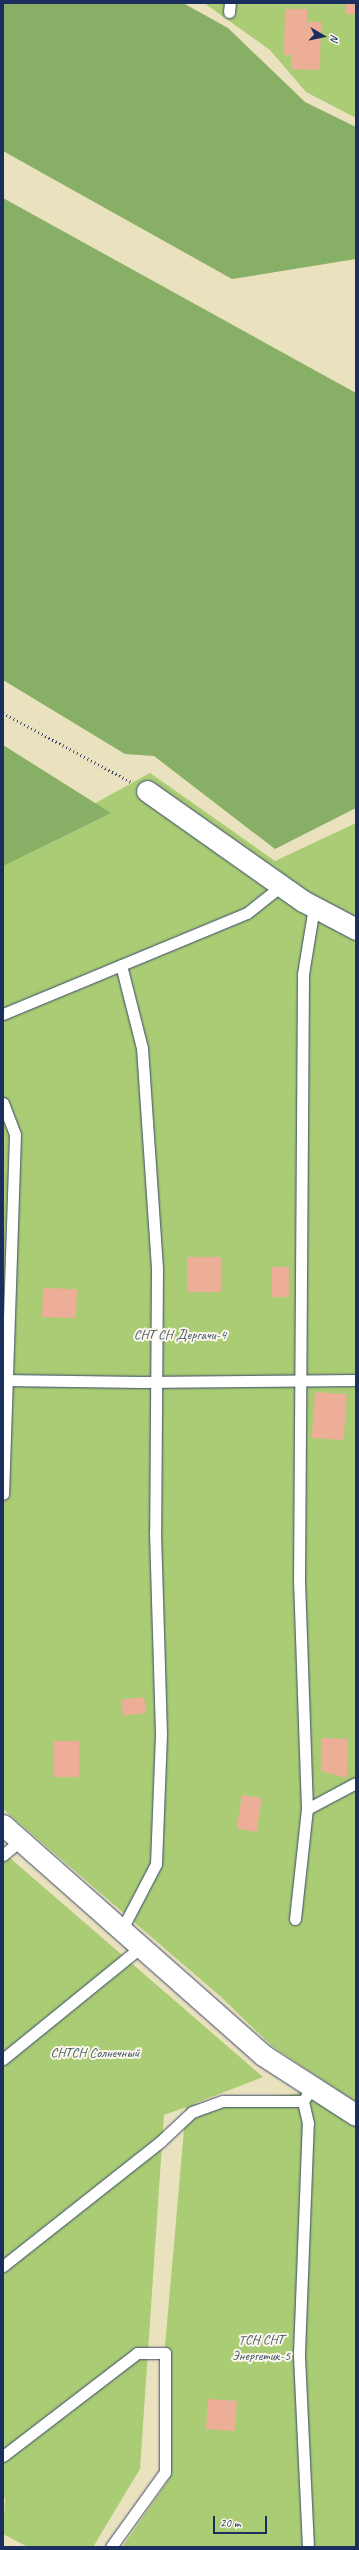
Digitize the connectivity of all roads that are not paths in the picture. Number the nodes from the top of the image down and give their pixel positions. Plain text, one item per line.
1 (147, 791) road end
2 (281, 886) junction
3 (314, 907) junction
4 (356, 929) edge
5 (121, 965) junction
6 (3, 1014) edge
7 (3, 1103) edge
8 (5, 1380) edge
9 (356, 1380) edge
10 (155, 1382) junction
11 (300, 1382) junction
12 (3, 1494) edge
13 (356, 1783) edge
14 (307, 1809) junction
15 (3, 1824) edge
16 (21, 1840) junction
17 (3, 1855) edge
18 (295, 1919) dead end
19 (122, 1929) junction
20 (142, 1946) junction
21 (3, 2059) edge
22 (308, 2094) junction
23 (356, 2115) edge
24 (3, 2266) edge
25 (3, 2456) edge
26 (111, 2547) edge
27 (308, 2547) edge

1 - 2 street
2 - 3 street
2 - 5 lane
3 - 4 street
3 - 11 lane
5 - 6 lane
5 - 10 lane
7 - 8 lane
8 - 10 lane
8 - 12 lane
9 - 11 lane
10 - 11 lane
10 - 19 lane
11 - 14 lane
13 - 14 lane
14 - 18 lane
15 - 16 street
16 - 17 lane
16 - 19 street
19 - 20 street
20 - 21 lane
20 - 22 street
22 - 23 street
22 - 24 lane
22 - 27 lane
25 - 26 lane

